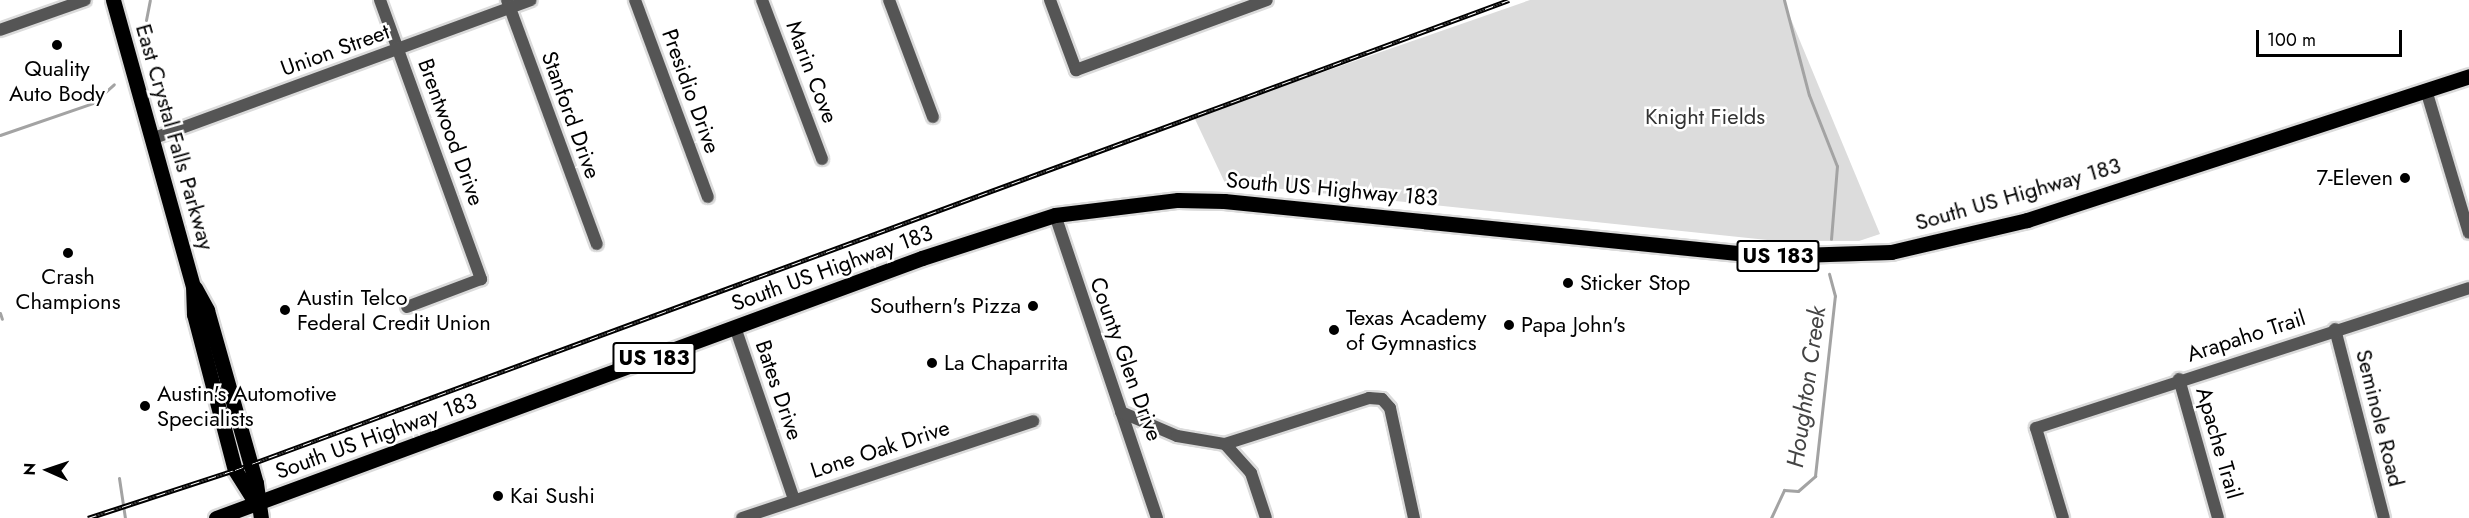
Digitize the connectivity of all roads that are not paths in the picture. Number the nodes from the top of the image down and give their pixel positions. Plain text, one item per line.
1 (85, 0) edge
2 (113, 0) edge
3 (380, 0) edge
4 (531, 0) edge
5 (635, 0) edge
6 (762, 0) edge
7 (890, 0) edge
8 (1050, 0) edge
9 (1267, 0) edge
10 (508, 4) edge
11 (0, 30) edge
12 (398, 49) junction
13 (2469, 76) edge
14 (2426, 90) junction
15 (933, 117) dead end
16 (154, 138) junction
17 (822, 159) dead end
18 (708, 196) dead end
19 (1055, 215) junction
20 (2469, 232) edge
21 (597, 244) dead end
22 (2469, 288) edge
23 (407, 306) dead end
24 (735, 327) junction
25 (2335, 329) junction
26 (2179, 379) junction
27 (1121, 412) junction
28 (1033, 421) dead end
29 (1225, 444) junction
30 (794, 500) junction
31 (259, 511) edge
32 (216, 518) edge
33 (742, 518) edge
34 (1157, 518) edge
35 (1266, 518) edge
36 (1414, 518) edge
37 (2063, 518) edge
38 (2218, 518) edge
39 (2384, 518) edge

1 - 11 street
2 - 16 main road, East Crystal Falls Parkway
3 - 12 street, Brentwood Drive
4 - 10 street, Union Street
5 - 18 street, Presidio Drive
6 - 17 street, Marin Cove
7 - 15 street
8 - 9 street
10 - 12 street, Union Street
10 - 21 street, Stanford Drive
12 - 16 street, Union Street
12 - 23 street, Brentwood Drive
13 - 14 main road, South US Highway 183 / US 183
14 - 19 main road, South US Highway 183 / US 183
14 - 20 street
16 - 31 main road, East Crystal Falls Parkway
19 - 24 main road, South US Highway 183 / US 183
19 - 27 street, County Glen Drive
22 - 25 street, Arapaho Trail
24 - 30 street, Bates Drive
24 - 31 main road, South US Highway 183 / US 183
25 - 26 street, Arapaho Trail
25 - 39 street, Seminole Road
26 - 37 street, Arapaho Trail
26 - 38 street, Apache Trail
27 - 29 street
27 - 34 street, County Glen Drive
28 - 30 street, Lone Oak Drive
29 - 35 street
29 - 36 street
30 - 33 street, Lone Oak Drive
31 - 32 main road, South US Highway 183 / US 183

